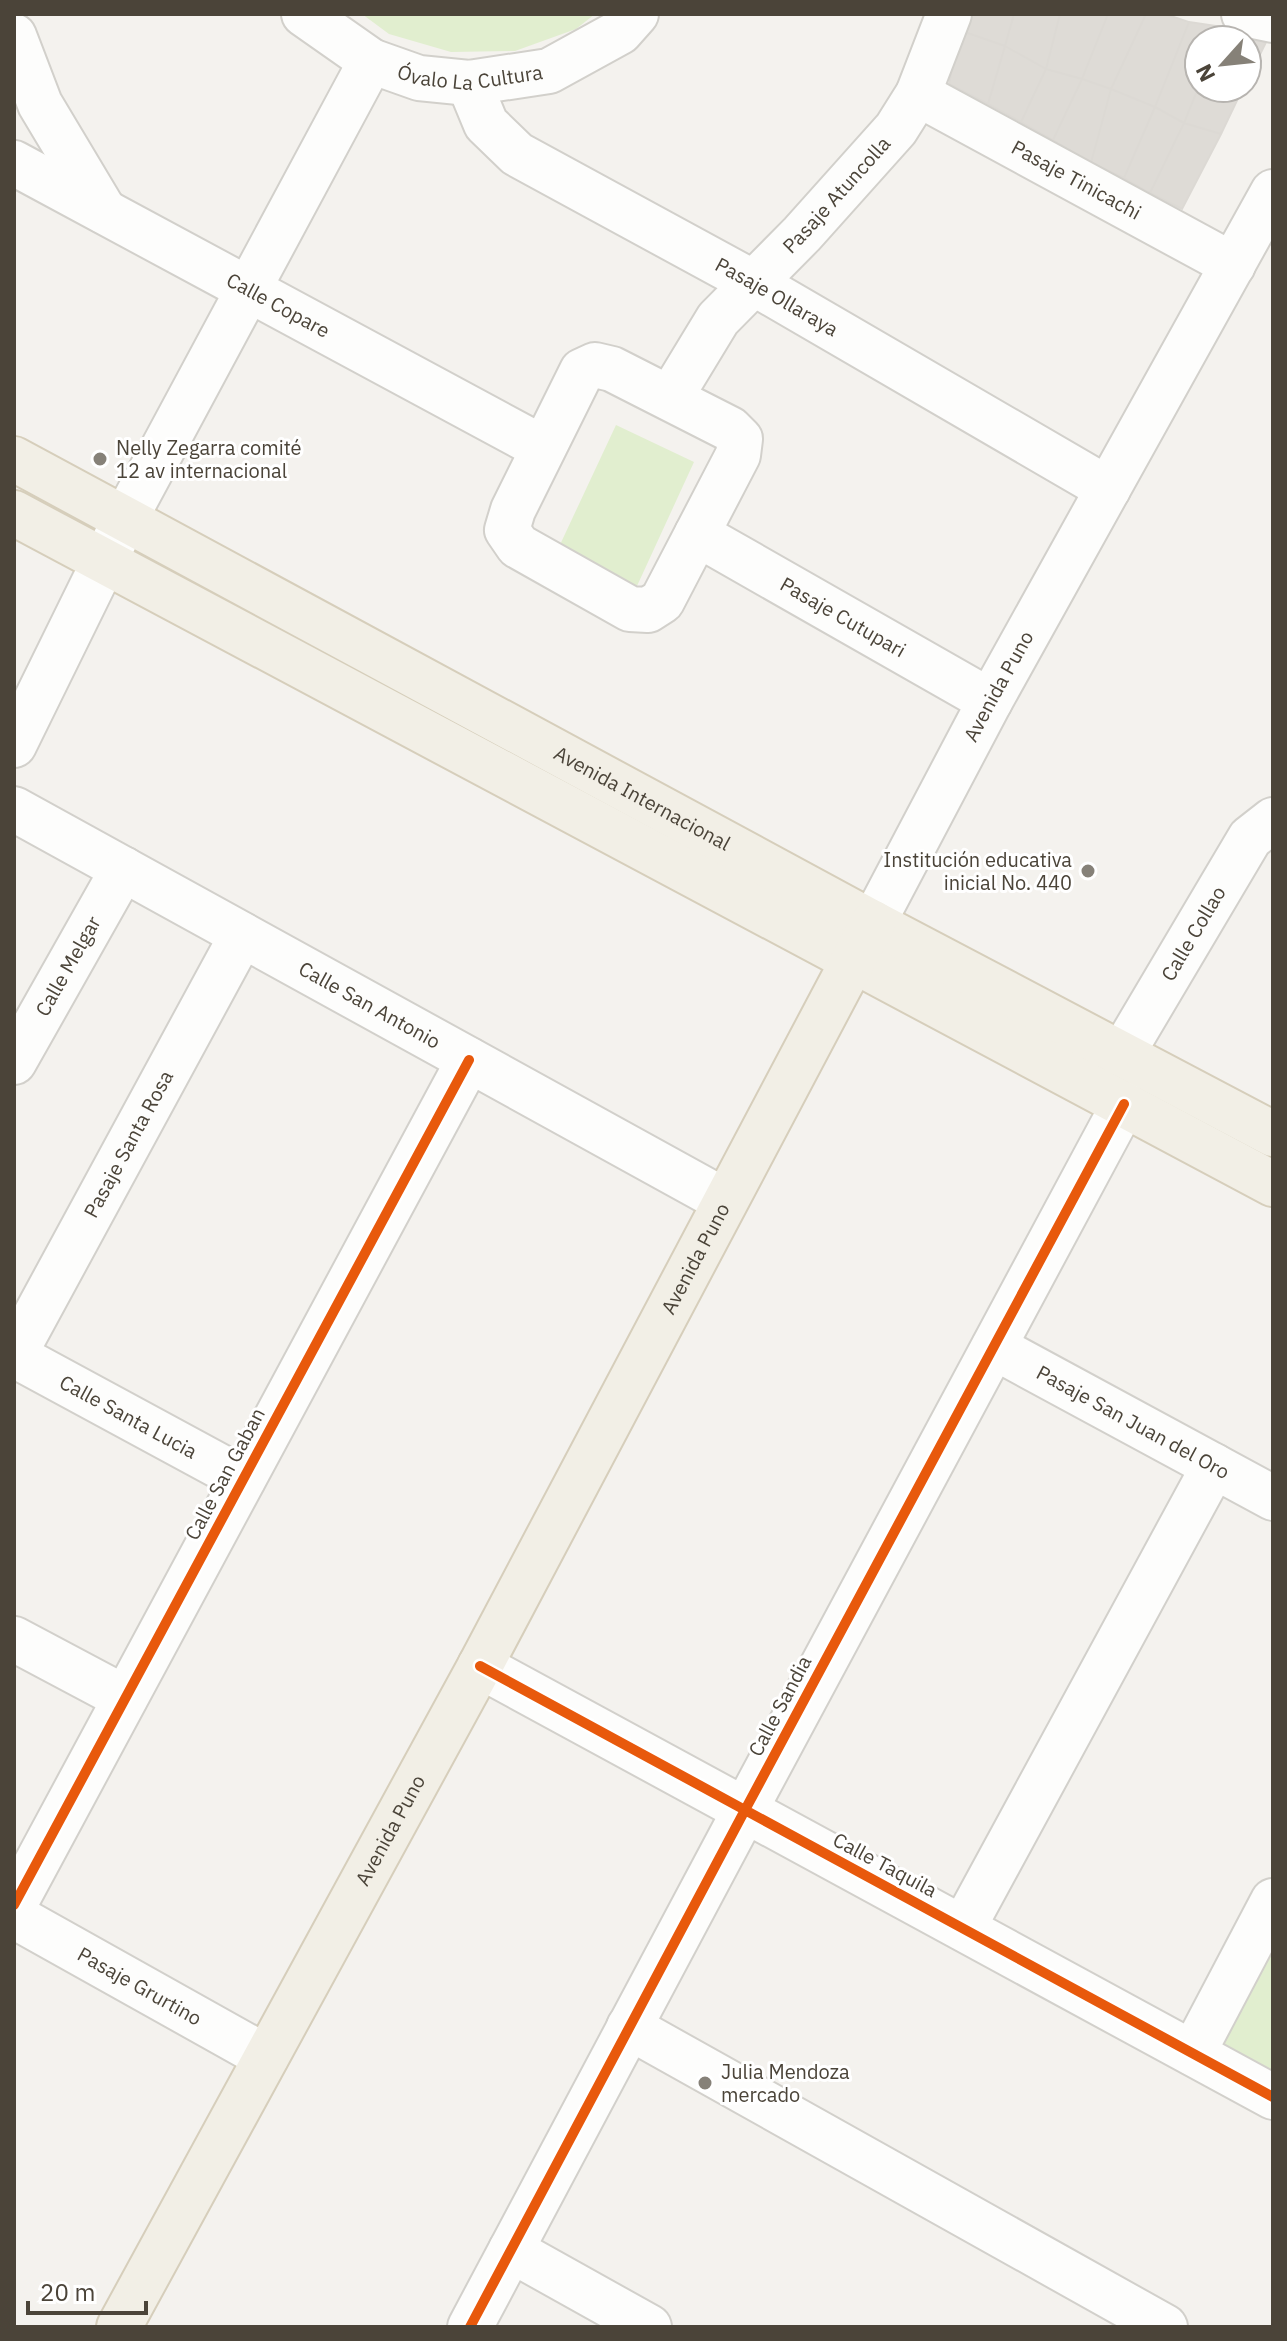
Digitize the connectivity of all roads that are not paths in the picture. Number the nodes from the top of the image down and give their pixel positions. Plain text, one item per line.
1 (304, 14) edge
2 (636, 14) edge
3 (949, 14) edge
4 (1244, 14) edge
5 (1273, 20) edge
6 (14, 36) edge
7 (371, 61) junction
8 (469, 83) junction
9 (918, 94) junction
10 (14, 163) edge
11 (1273, 192) edge
12 (105, 212) junction
13 (1233, 265) junction
14 (752, 282) junction
15 (249, 289) junction
16 (670, 398) junction
17 (543, 448) junction
18 (14, 459) edge
19 (1108, 489) junction
20 (14, 513) edge
21 (125, 519) junction
22 (697, 534) junction
23 (104, 563) junction
24 (990, 701) junction
25 (14, 745) edge
26 (14, 809) edge
27 (1273, 820) edge
28 (123, 869) junction
29 (242, 935) junction
30 (863, 942) junction
31 (1122, 1054) junction
32 (469, 1060) junction
33 (14, 1062) edge
34 (1124, 1104) junction
35 (1273, 1134) edge
36 (1273, 1184) edge
37 (725, 1201) junction
38 (994, 1347) junction
39 (14, 1355) edge
40 (1214, 1466) junction
41 (243, 1479) junction
42 (1273, 1498) edge
43 (14, 1639) edge
44 (480, 1666) junction
45 (125, 1698) junction
46 (745, 1810) junction
47 (1273, 1901) edge
48 (14, 1905) edge
49 (14, 1916) edge
50 (963, 1928) junction
51 (629, 2027) junction
52 (1193, 2053) junction
53 (266, 2057) junction
54 (1273, 2097) edge
55 (511, 2250) junction
56 (119, 2327) edge
57 (470, 2327) edge
58 (649, 2327) edge
59 (1165, 2327) edge

1 - 7 street, Óvalo La Cultura
2 - 8 street, Óvalo La Cultura
3 - 9 street, Pasaje Atuncolla
4 - 5 street
6 - 12 street
7 - 8 street, Óvalo La Cultura
7 - 15 street
8 - 14 street, Pasaje Ollaraya
9 - 13 street, Pasaje Tinicachi
9 - 14 street, Pasaje Atuncolla
10 - 12 street, Calle Copare
11 - 13 street, Avenida Puno
12 - 15 street, Calle Copare
13 - 19 street, Avenida Puno
14 - 16 street, Pasaje Atuncolla
14 - 19 street, Pasaje Ollaraya
15 - 17 street, Calle Copare
15 - 21 street
16 - 17 street
16 - 22 street
17 - 22 street
18 - 21 main road, Avenida Internacional
19 - 24 street, Avenida Puno
20 - 23 main road, Avenida Internacional
21 - 23 street
21 - 30 main road, Avenida Internacional
22 - 24 street, Pasaje Cutupari
23 - 25 street
23 - 30 main road, Avenida Internacional
24 - 30 street, Avenida Puno
26 - 28 street, Calle San Antonio
27 - 31 street, Calle Collao
28 - 29 street, Calle San Antonio
28 - 33 street, Calle Melgar
29 - 32 street, Calle San Antonio
29 - 39 street, Pasaje Santa Rosa
30 - 31 main road, Avenida Internacional
30 - 34 main road, Avenida Internacional
30 - 37 main road, Avenida Puno
31 - 35 main road, Avenida Internacional
32 - 37 street, Calle San Antonio
32 - 41 street, Calle San Gaban
34 - 36 main road, Avenida Internacional
34 - 38 street, Calle Sandia
37 - 44 main road, Avenida Puno
38 - 40 street, Pasaje San Juan del Oro
38 - 46 street, Calle Sandia
39 - 41 street, Calle Santa Lucia
40 - 42 street, Pasaje San Juan del Oro
40 - 50 street
41 - 45 street, Calle San Gaban
43 - 45 street
44 - 46 street, Calle Taquila
44 - 53 main road, Avenida Puno
45 - 48 street, Calle San Gaban
46 - 50 street, Calle Taquila
46 - 51 street, Calle Sandia
47 - 52 street
49 - 53 street, Pasaje Grurtino
50 - 52 street, Calle Taquila
51 - 55 street, Calle Sandia
51 - 59 street
52 - 54 street, Calle Taquila
53 - 56 main road, Avenida Puno
55 - 57 street, Calle Sandia
55 - 58 street

